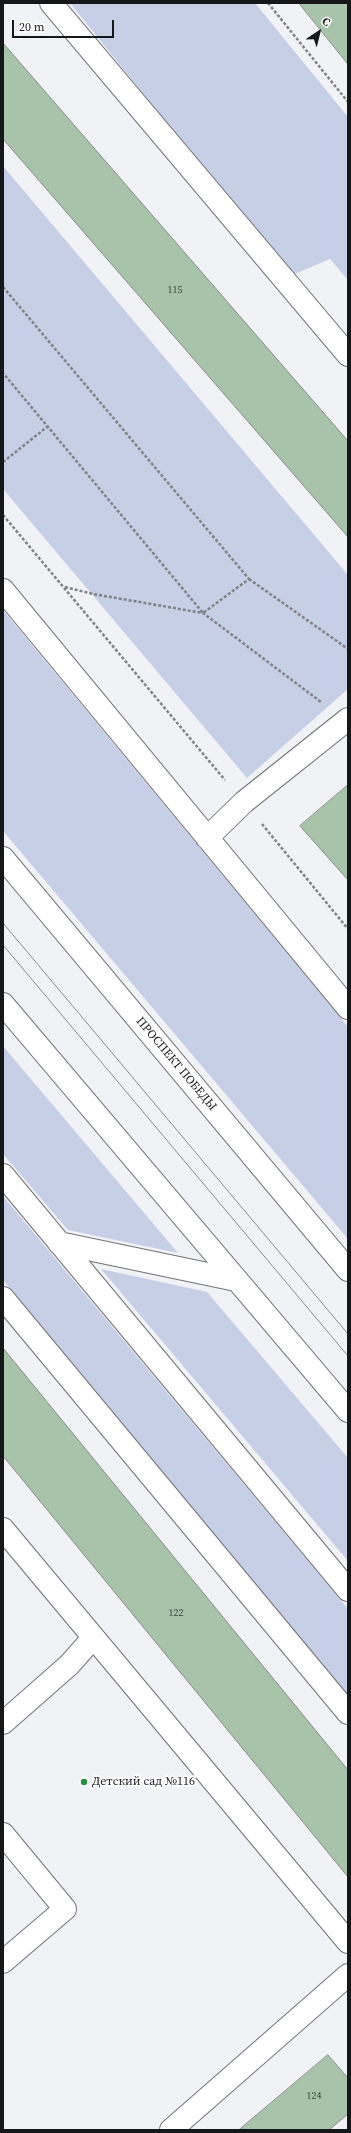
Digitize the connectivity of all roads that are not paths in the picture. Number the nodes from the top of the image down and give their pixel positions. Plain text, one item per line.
1 (51, 3) edge
2 (348, 354) edge
3 (3, 590) edge
4 (345, 722) edge
5 (207, 838) junction
6 (3, 858) edge
7 (3, 1004) edge
8 (348, 1008) edge
9 (3, 1175) edge
10 (59, 1243) junction
11 (348, 1270) edge
12 (236, 1280) junction
13 (3, 1298) edge
14 (348, 1412) edge
15 (3, 1528) edge
16 (348, 1590) edge
17 (93, 1638) junction
18 (348, 1713) edge
19 (3, 1723) edge
20 (3, 1834) edge
21 (348, 1942) edge
22 (3, 1962) edge
23 (348, 1975) edge
24 (170, 2130) edge

1 - 2 main road
3 - 5 main road
4 - 5 main road
5 - 8 main road
6 - 11 main road, ПРОСПЕКТ ПОБЕДЫ
7 - 12 main road
9 - 10 main road
10 - 12 main road
10 - 16 main road
12 - 14 main road
13 - 18 main road
15 - 17 main road
17 - 19 main road
17 - 21 main road
20 - 22 main road
23 - 24 main road

